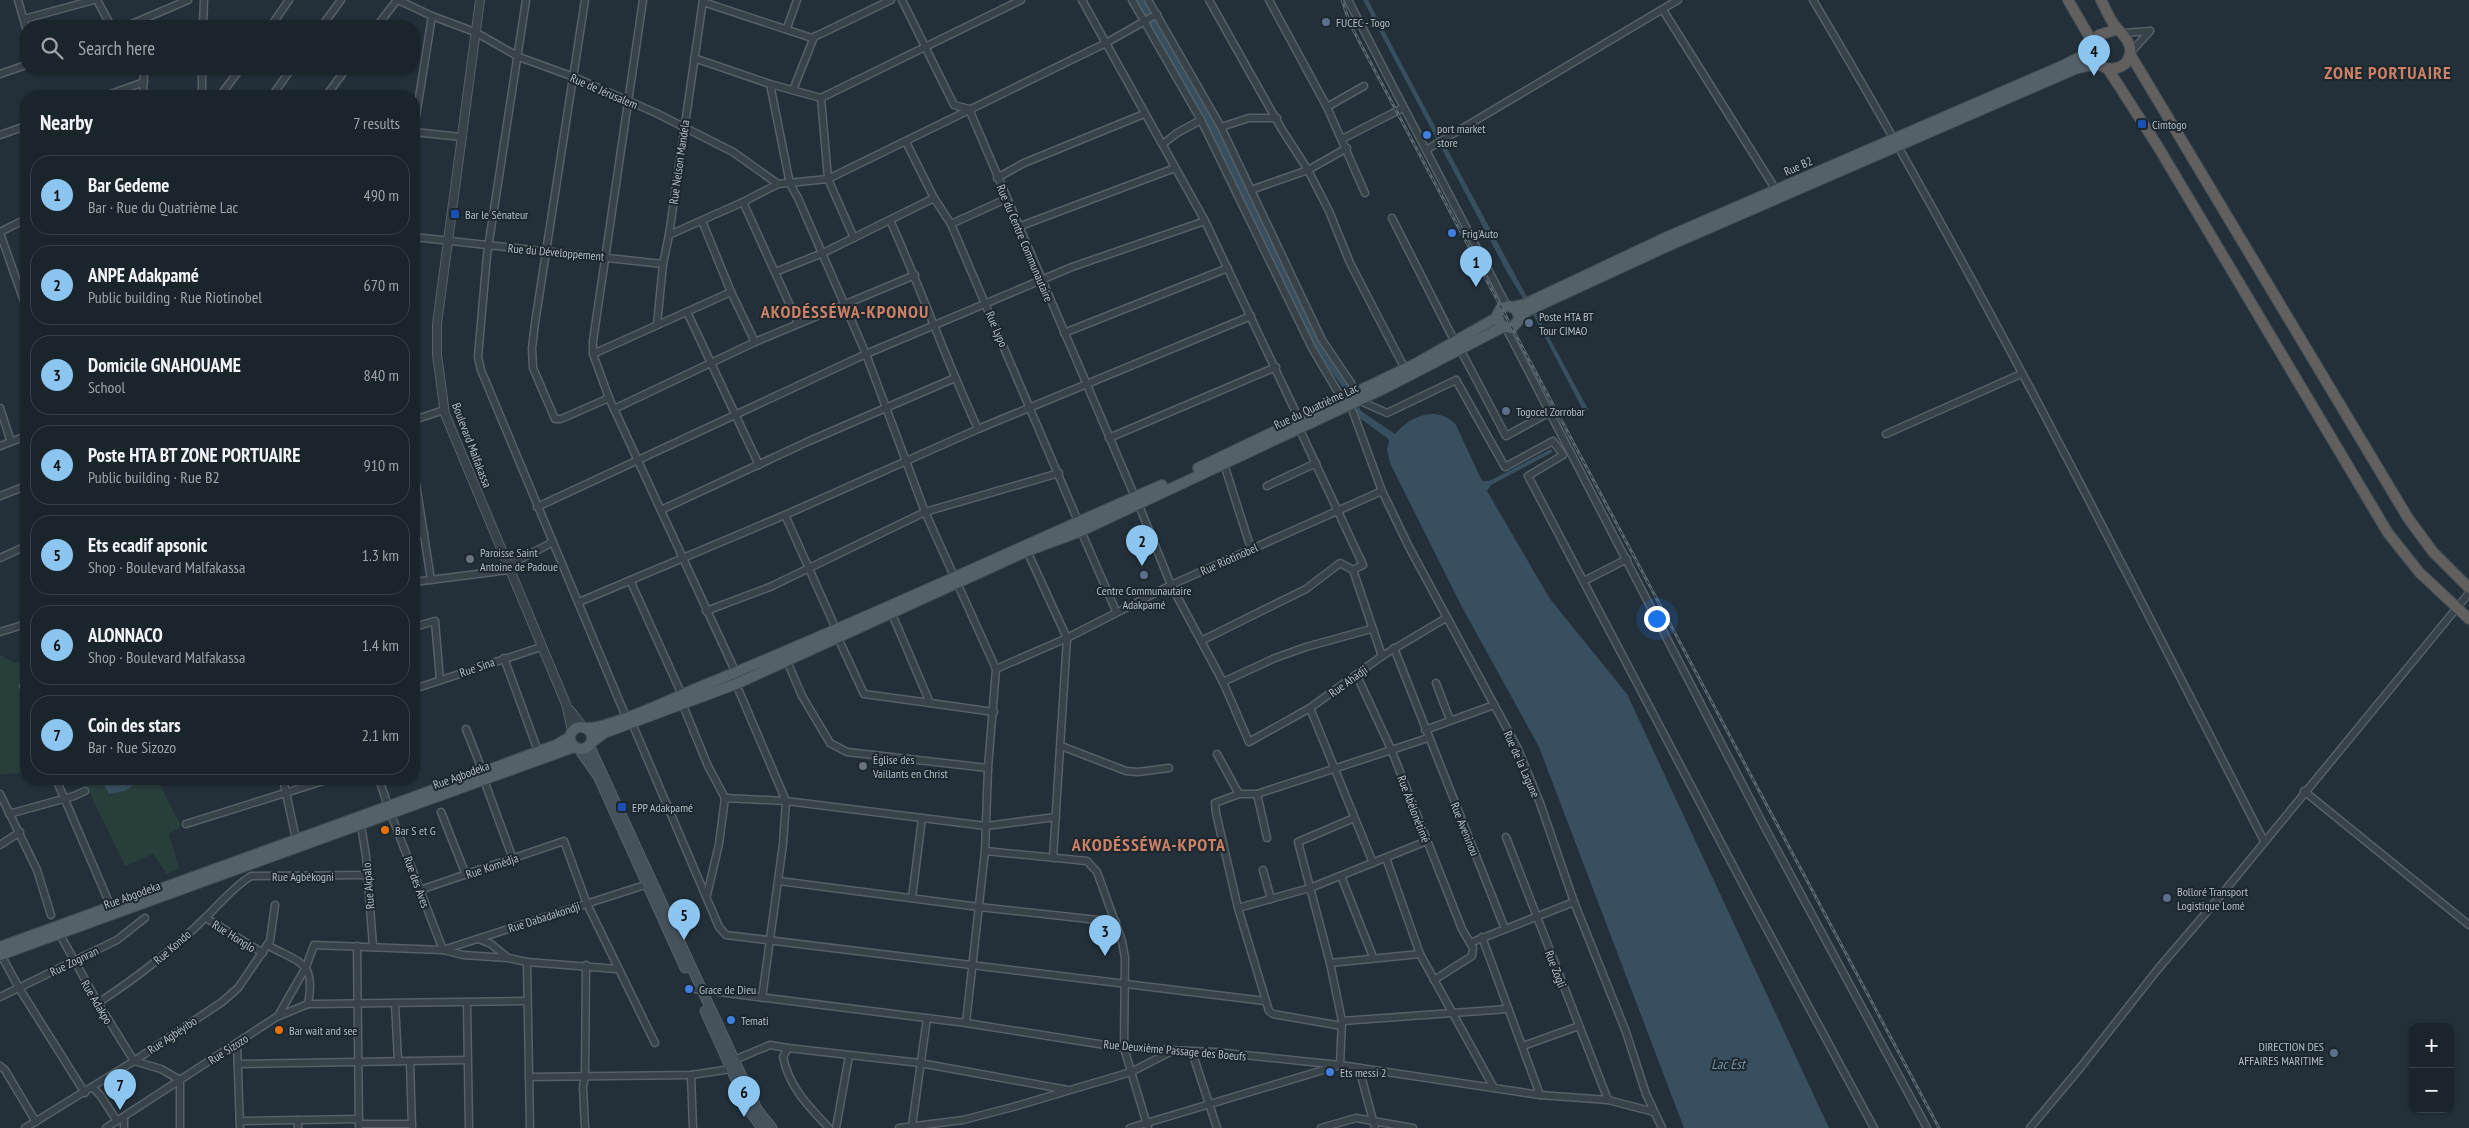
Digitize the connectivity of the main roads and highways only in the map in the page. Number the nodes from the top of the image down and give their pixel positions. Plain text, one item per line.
1 (2068, 0) edge
2 (2100, 0) edge
3 (2121, 31) junction
4 (2093, 45) junction
5 (2131, 54) junction
6 (2104, 67) junction
7 (1896, 142) junction
8 (1509, 306) junction
9 (1496, 318) junction
10 (1519, 319) junction
11 (1504, 328) junction
12 (1458, 346) junction
13 (1357, 396) junction
14 (1299, 424) junction
15 (1165, 487) junction
16 (1080, 526) junction
17 (957, 580) junction
18 (2469, 588) edge
19 (2469, 618) edge
20 (837, 633) junction
21 (736, 678) junction
22 (629, 720) junction
23 (584, 727) junction
24 (574, 741) junction
25 (590, 744) junction
26 (600, 774) junction
27 (483, 776) junction
28 (389, 810) junction
29 (272, 853) junction
30 (0, 952) edge
31 (699, 990) junction
32 (762, 1128) edge
33 (772, 1128) edge

1 - 4 highway
2 - 3 highway
3 - 4 highway
3 - 5 highway
4 - 6 highway
4 - 7 main road, Rue B2
5 - 6 highway
5 - 18 highway
6 - 7 main road, Rue B2
6 - 19 highway
7 - 8 main road, Rue B2
7 - 10 main road, Rue B2
8 - 9 main road
8 - 10 main road
9 - 11 main road
9 - 12 main road, Rue du Quatrième Lac
10 - 11 main road
11 - 12 main road, Rue du Quatrième Lac
12 - 13 main road, Rue du Quatrième Lac
12 - 13 main road, Rue du Quatrième Lac
13 - 14 main road, Rue du Quatrième Lac
13 - 14 main road, Rue du Quatrième Lac
14 - 15 main road, Rue du Quatrième Lac
14 - 15 main road, Rue du Quatrième Lac
15 - 16 main road, Rue du Quatrième Lac
16 - 17 main road
16 - 17 main road
17 - 20 main road
17 - 20 main road
20 - 21 main road
20 - 21 main road
21 - 22 main road
22 - 23 main road
22 - 25 main road
23 - 24 main road
23 - 25 main road
24 - 25 main road
24 - 26 main road
24 - 27 main road, Rue Agbodeka
24 - 27 main road, Rue Agbodeka
25 - 26 main road
26 - 31 main road
26 - 31 main road
27 - 28 main road, Rue Agbodeka
28 - 29 main road, Rue Agbodeka
28 - 29 main road, Rue Agbodeka
29 - 30 main road, Rue Abgodeka
29 - 30 main road, Rue Abgodeka
31 - 32 main road
31 - 33 main road

